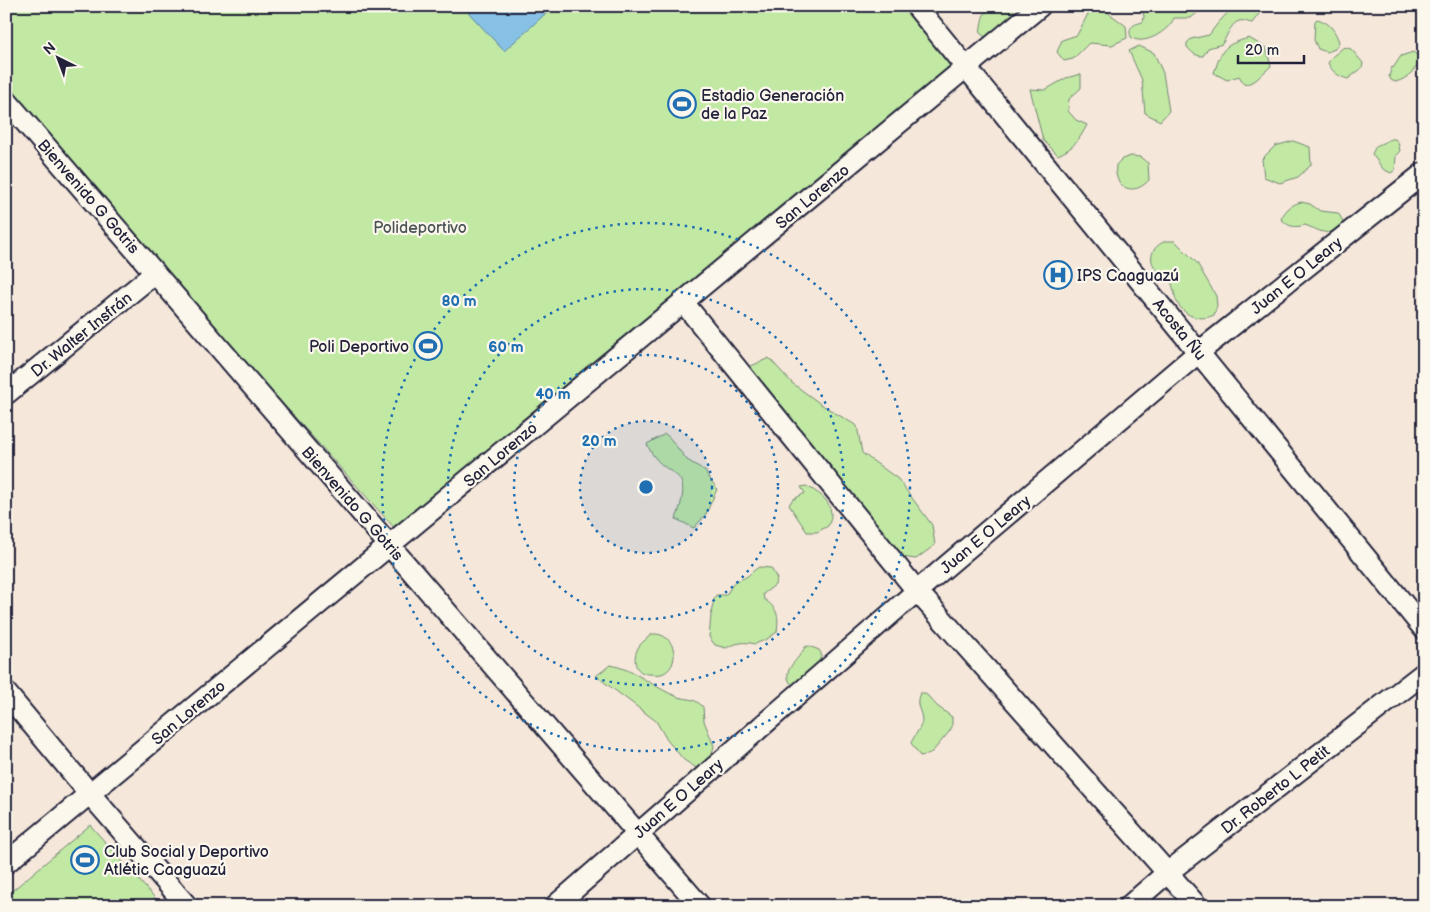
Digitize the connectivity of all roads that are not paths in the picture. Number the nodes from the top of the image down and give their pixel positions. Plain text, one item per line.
1 (916, 6) edge
2 (1040, 6) edge
3 (966, 68) junction
4 (6, 100) edge
5 (1424, 173) edge
6 (155, 273) junction
7 (684, 302) junction
8 (1199, 352) junction
9 (6, 394) edge
10 (389, 545) junction
11 (917, 591) junction
12 (1424, 628) edge
13 (1424, 673) edge
14 (6, 694) edge
15 (90, 794) junction
16 (638, 833) junction
17 (6, 863) edge
18 (1168, 873) junction
19 (187, 906) edge
20 (555, 906) edge
21 (700, 906) edge
22 (1128, 906) edge
23 (1197, 906) edge

1 - 3 street, Acosta Ñu
2 - 3 street, San Lorenzo
3 - 7 street, San Lorenzo
3 - 8 street, Acosta Ñu
4 - 6 street, Bienvenido G Gotris
5 - 8 street, Juan E O Leary
6 - 9 street, Dr. Walter Insfrán
6 - 10 street, Bienvenido G Gotris
7 - 10 street, San Lorenzo
7 - 11 street
8 - 11 street, Juan E O Leary
8 - 12 street, Acosta Ñu
10 - 15 street, San Lorenzo
10 - 16 street, Bienvenido G Gotris
11 - 16 street, Juan E O Leary
11 - 18 street
13 - 18 street, Dr. Roberto L Petit
14 - 15 street
15 - 17 street, San Lorenzo
15 - 19 street
16 - 20 street, Juan E O Leary
16 - 21 street, Bienvenido G Gotris
18 - 22 street, Dr. Roberto L Petit
18 - 23 street

